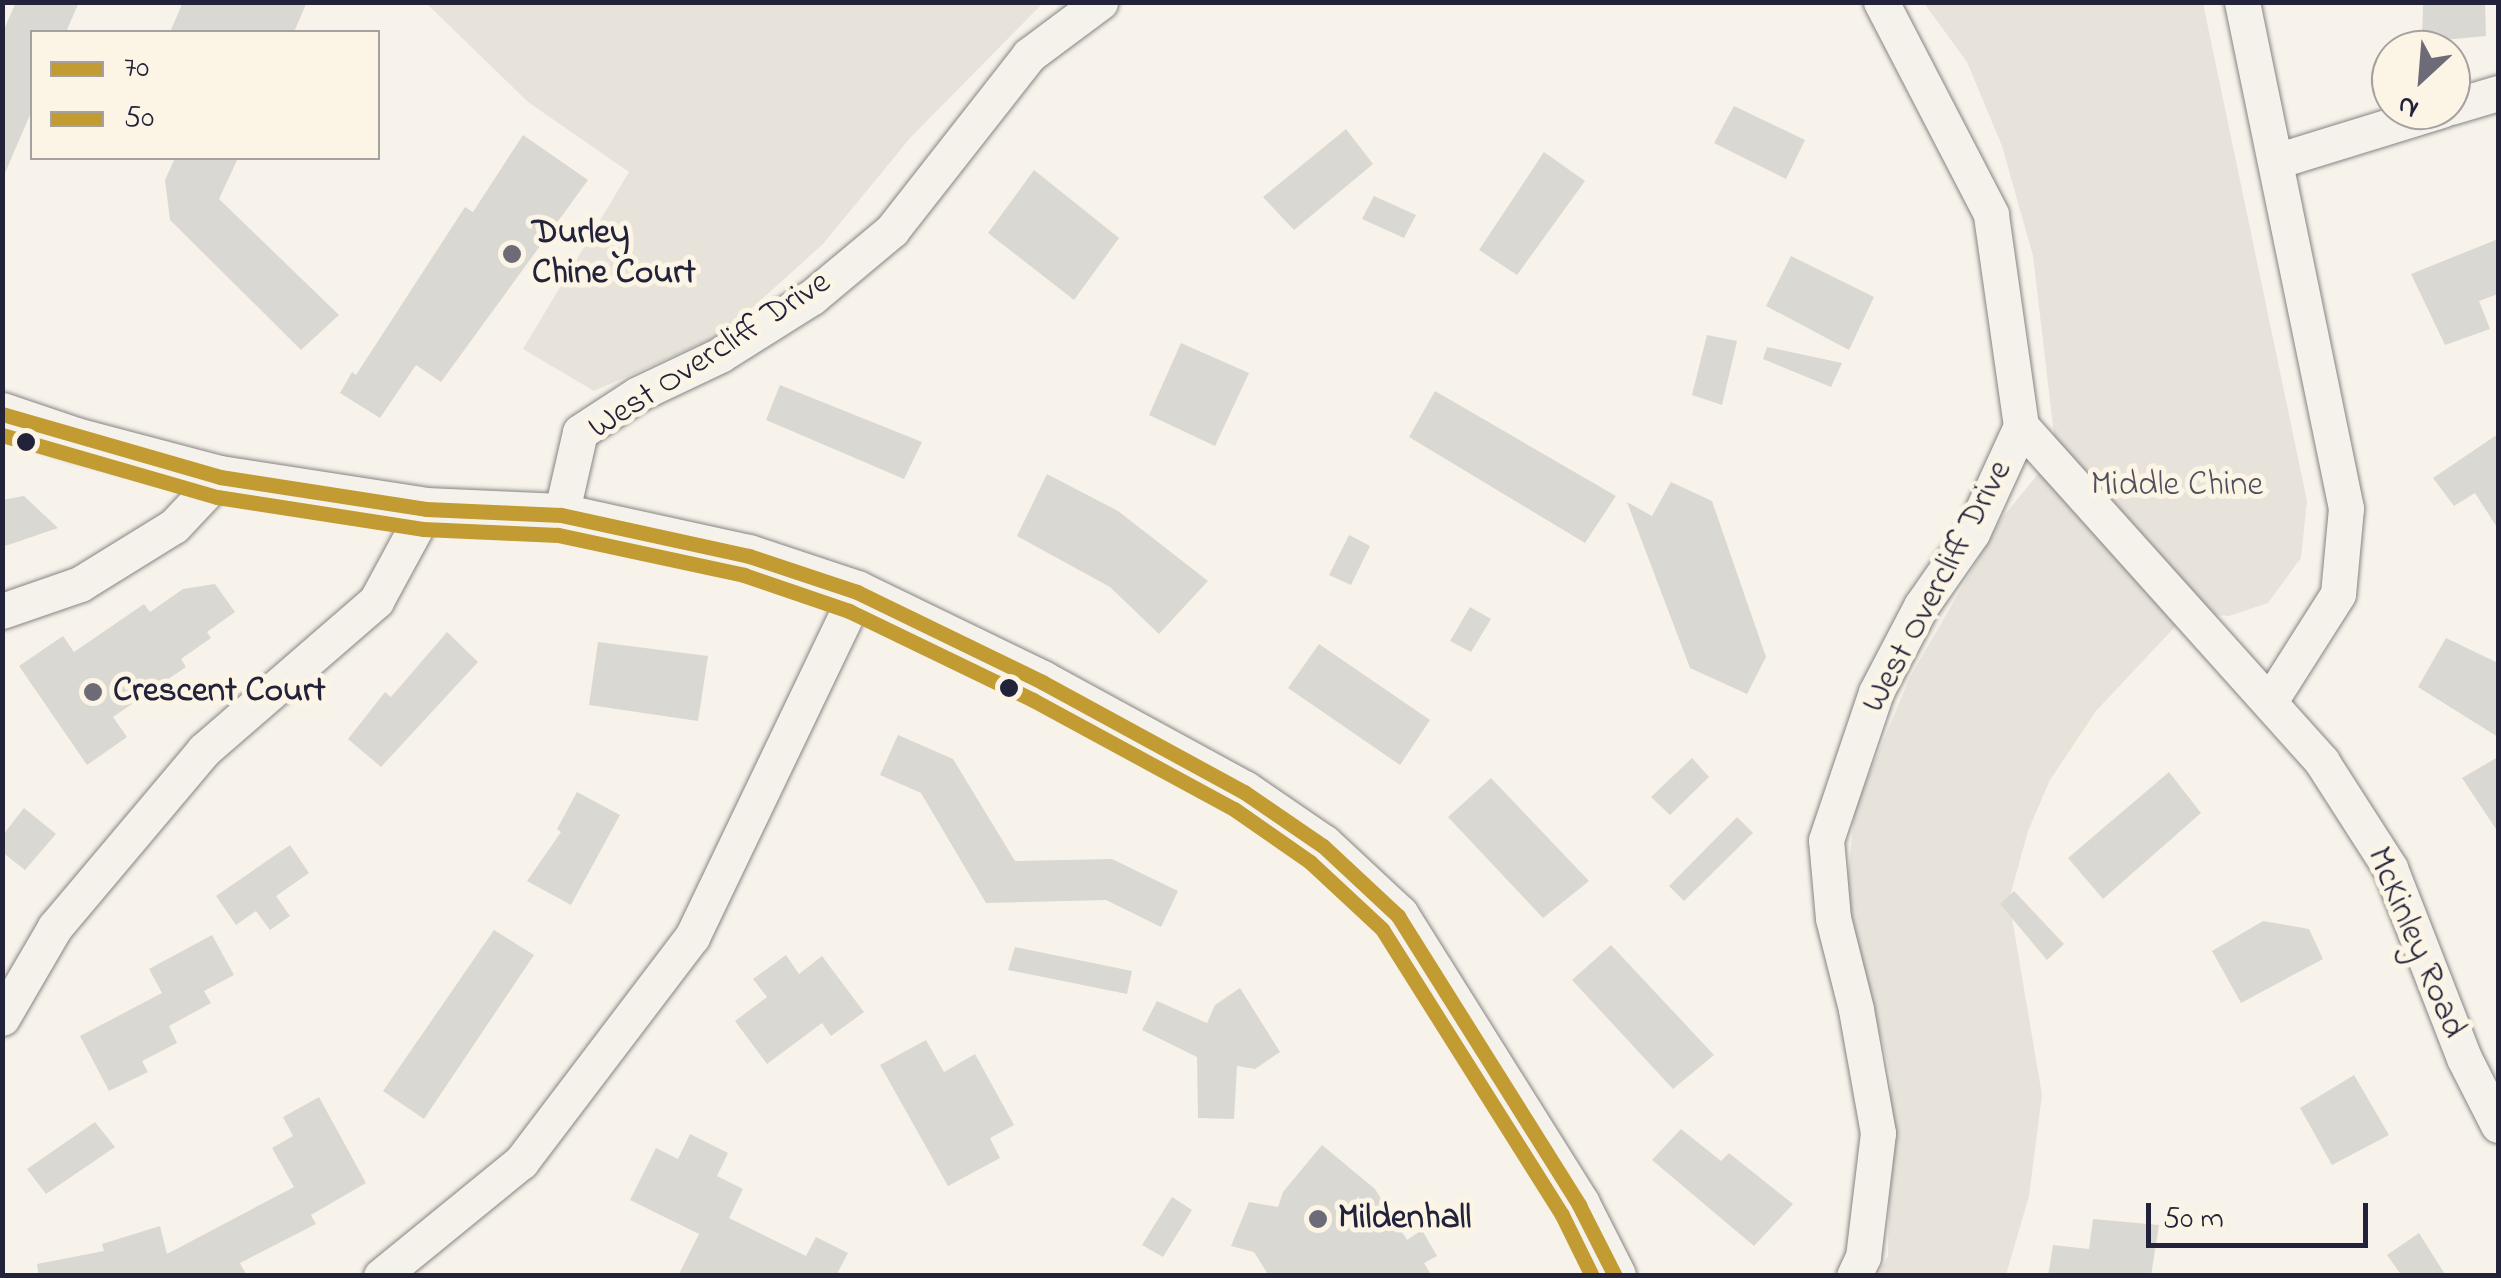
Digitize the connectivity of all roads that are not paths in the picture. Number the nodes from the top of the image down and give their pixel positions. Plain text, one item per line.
1 (1100, 2) edge
2 (1881, 2) edge
3 (2242, 2) edge
4 (2498, 93) edge
5 (2471, 101) edge
6 (2376, 130) edge
7 (2276, 160) junction
8 (2, 414) edge
9 (2022, 426) junction
10 (220, 477) junction
11 (426, 508) junction
12 (561, 515) junction
13 (857, 592) junction
14 (2, 611) edge
15 (2204, 630) joint
16 (2270, 702) junction
17 (2, 1018) edge
18 (2498, 1125) edge
19 (381, 1276) edge
20 (1615, 1276) edge
21 (1854, 1276) edge

1 - 12 street, West Overcliff Drive
2 - 9 street, West Overcliff Drive
3 - 7 street
4 - 5 street
6 - 7 street
7 - 16 street
8 - 10 street
9 - 15 street, West Overcliff Drive
9 - 21 street, West Overcliff Drive
10 - 11 street
10 - 14 street
11 - 12 street
11 - 17 street
12 - 13 street
13 - 19 street
13 - 20 street
15 - 16 street, McKinley Road
16 - 18 street, McKinley Road

